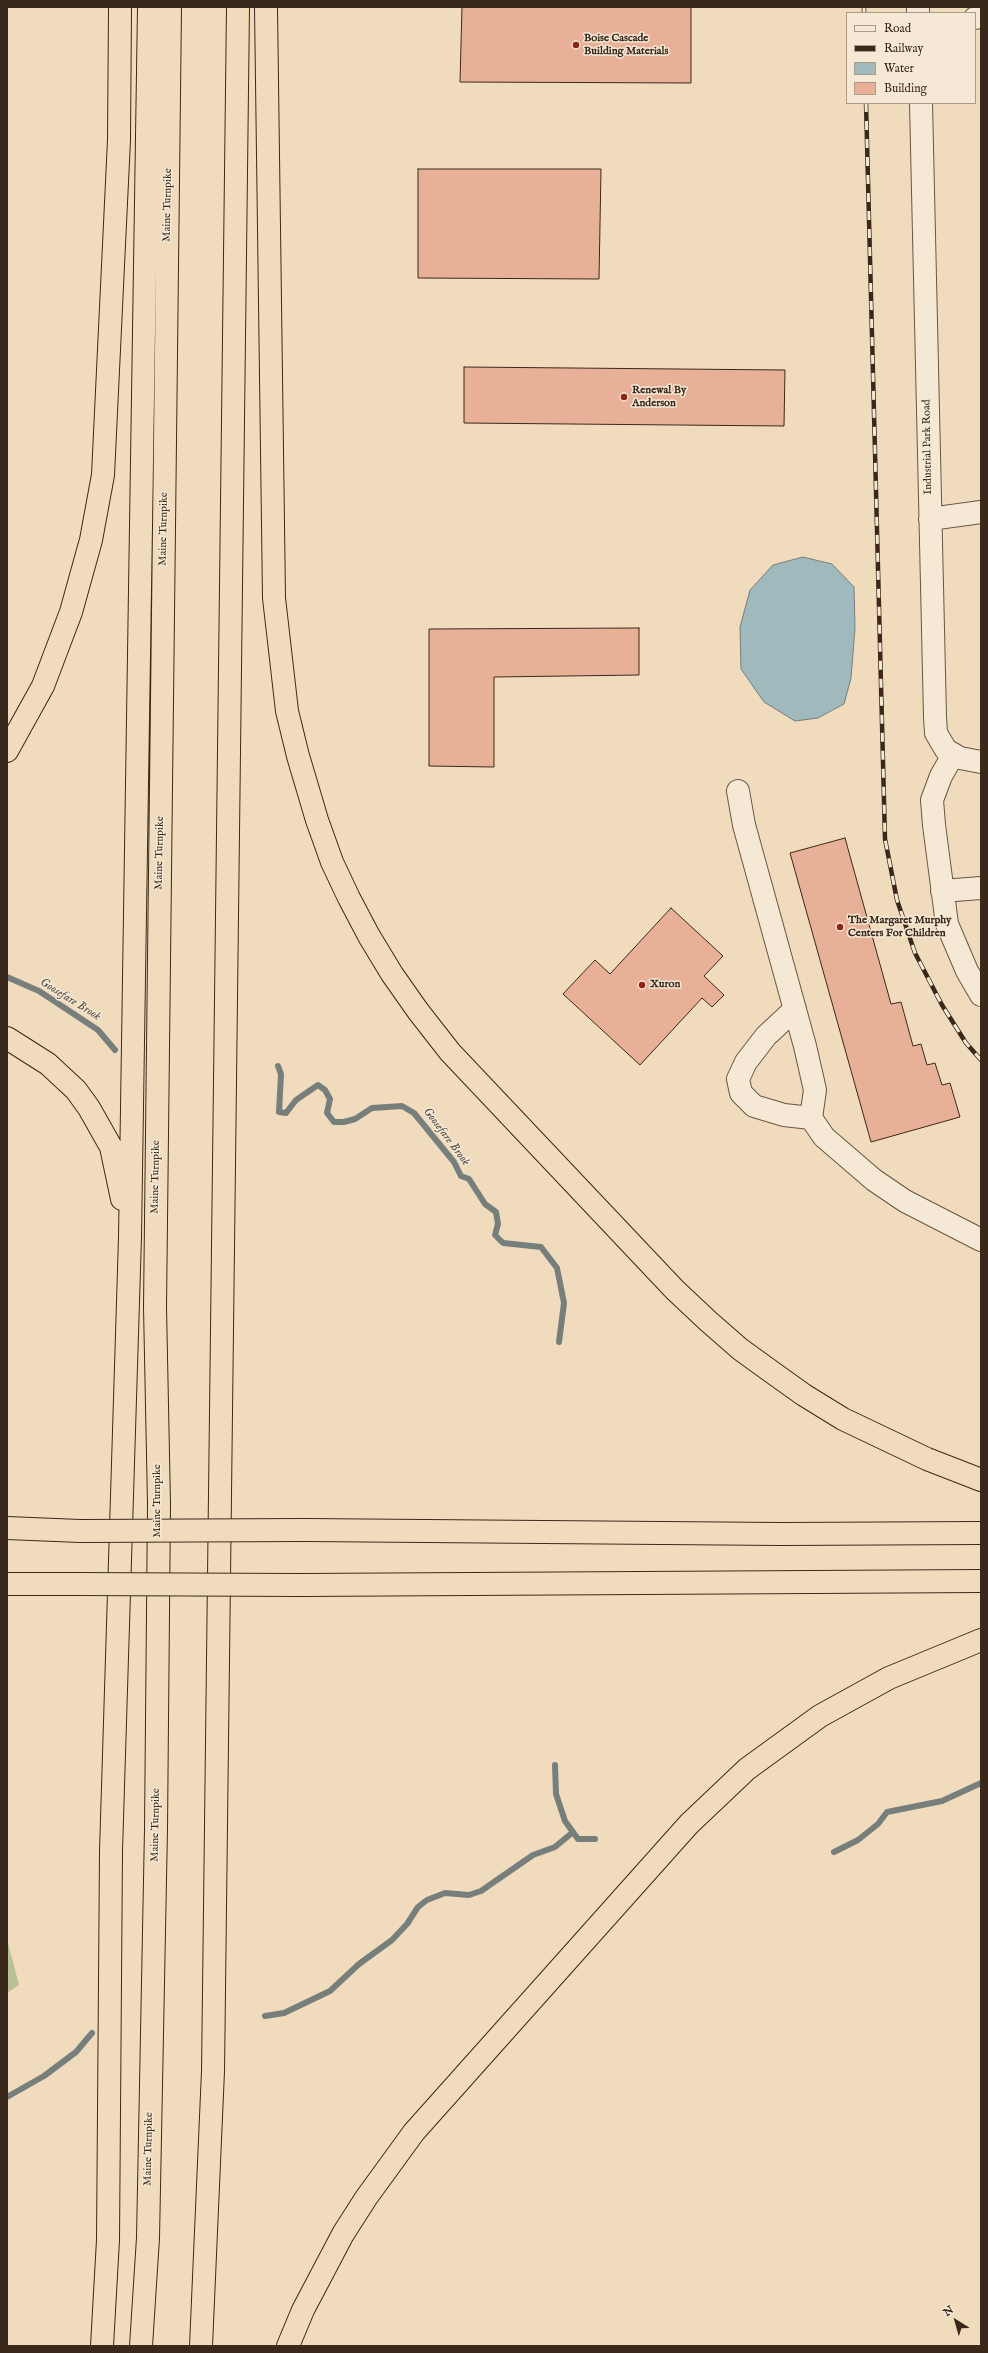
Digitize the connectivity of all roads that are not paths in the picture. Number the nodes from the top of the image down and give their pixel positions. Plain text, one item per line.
1 (120, 7) edge
2 (149, 7) edge
3 (170, 7) edge
4 (238, 7) edge
5 (266, 7) edge
6 (920, 104) edge
7 (981, 512) edge
8 (930, 519) junction
9 (7, 751) edge
10 (953, 755) junction
11 (981, 762) edge
12 (738, 791) dead end
13 (981, 888) edge
14 (942, 891) junction
15 (981, 995) edge
16 (795, 1009) junction
17 (7, 1038) edge
18 (811, 1118) junction
19 (130, 1238) junction
20 (981, 1240) edge
21 (981, 1480) edge
22 (7, 1528) edge
23 (981, 1533) edge
24 (981, 1581) edge
25 (7, 1584) edge
26 (981, 1640) edge
27 (102, 2346) edge
28 (141, 2346) edge
29 (201, 2346) edge
30 (288, 2346) edge

1 - 9 highway
2 - 19 highway
3 - 28 highway, Maine Turnpike
4 - 29 highway
5 - 21 highway
6 - 8 street, Industrial Park Road
7 - 8 street
8 - 10 street, Industrial Park Road
10 - 11 street
10 - 14 street
12 - 16 street
13 - 14 street
14 - 15 street
16 - 18 street
16 - 18 street
17 - 19 highway
18 - 20 street
19 - 27 highway
22 - 23 highway, bridge
24 - 25 highway, bridge
26 - 30 highway

